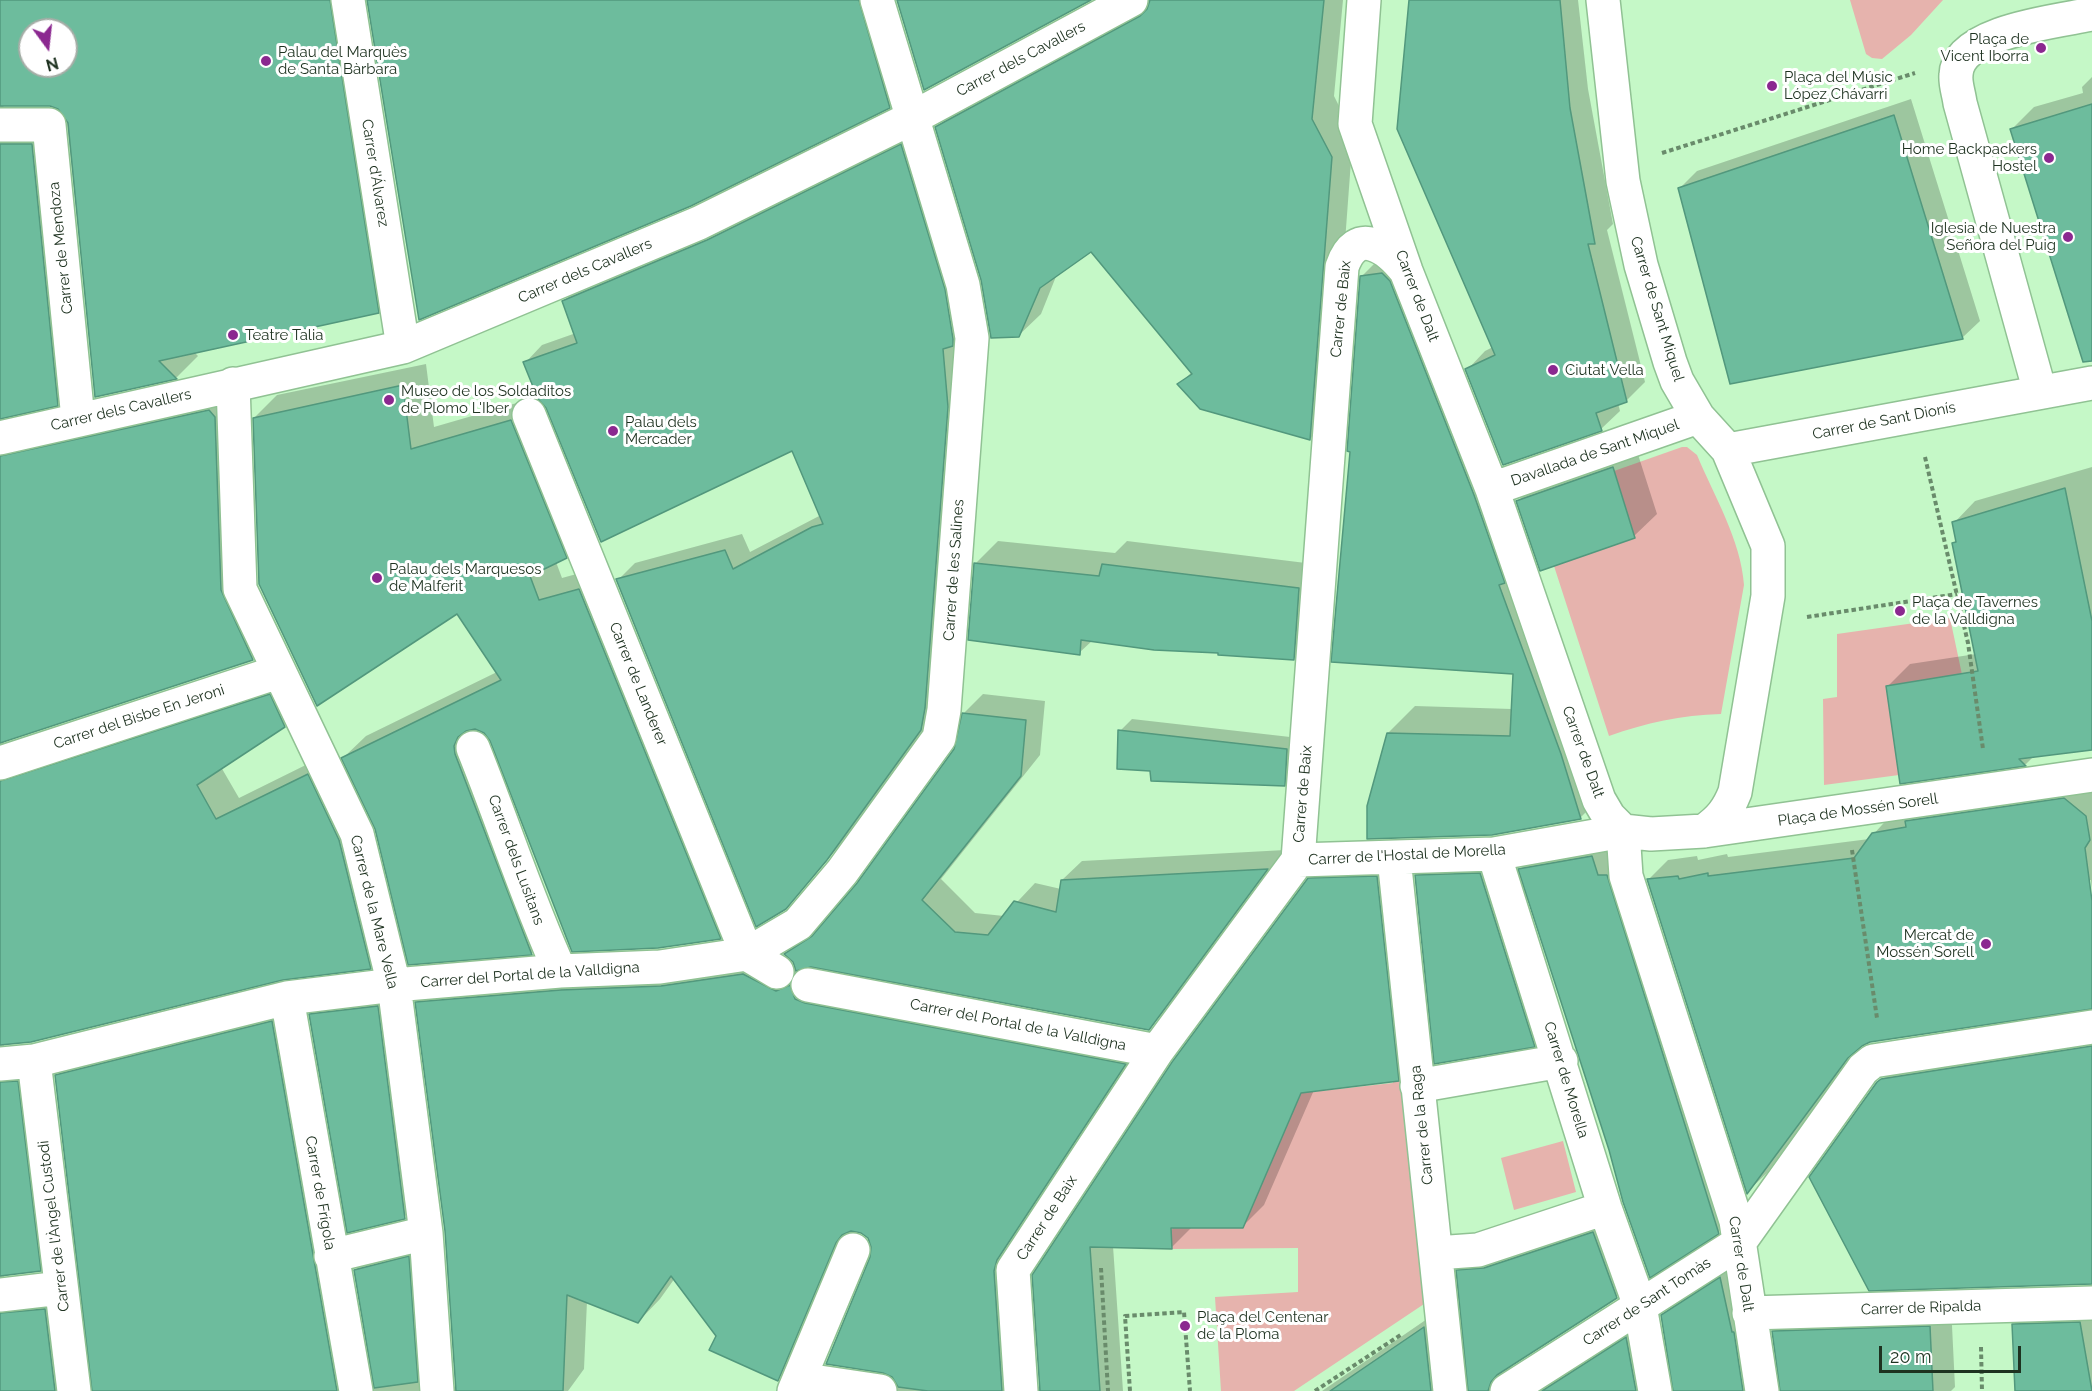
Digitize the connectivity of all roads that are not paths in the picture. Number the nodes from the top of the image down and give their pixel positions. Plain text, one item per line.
1 (348, 0) edge
2 (877, 0) edge
3 (1131, 0) edge
4 (1364, 0) edge
5 (1603, 0) edge
6 (2092, 14) edge
7 (914, 117) junction
8 (0, 125) edge
9 (1406, 271) junction
10 (403, 347) junction
11 (2092, 383) edge
12 (233, 384) junction
13 (2040, 392) junction
14 (529, 415) dead end
15 (1698, 417) junction
16 (78, 419) junction
17 (0, 438) edge
18 (1728, 450) junction
19 (1492, 489) junction
20 (278, 672) junction
21 (473, 748) dead end
22 (0, 763) edge
23 (2092, 775) edge
24 (1623, 831) junction
25 (1704, 831) junction
26 (1494, 854) junction
27 (1394, 858) junction
28 (1298, 860) junction
29 (747, 954) junction
30 (560, 971) junction
31 (777, 972) dead end
32 (394, 985) junction
33 (808, 985) dead end
34 (286, 998) junction
35 (2092, 1027) edge
36 (1157, 1051) junction
37 (34, 1061) junction
38 (1561, 1061) junction
39 (0, 1064) edge
40 (1417, 1086) junction
41 (1605, 1208) junction
42 (426, 1233) junction
43 (1739, 1243) junction
44 (854, 1250) dead end
45 (1436, 1253) junction
46 (331, 1256) junction
47 (61, 1288) junction
48 (0, 1295) edge
49 (2092, 1304) edge
50 (1640, 1306) junction
51 (1749, 1313) junction
52 (796, 1385) edge
53 (357, 1389) edge
54 (74, 1391) edge
55 (437, 1391) edge
56 (880, 1391) edge
57 (1020, 1391) edge
58 (1450, 1391) edge
59 (1507, 1391) edge
60 (1655, 1391) edge
61 (1762, 1391) edge

1 - 10 street, Carrer d'Álvarez
2 - 7 street, Carrer de les Salines
3 - 7 street, Carrer dels Cavallers
4 - 9 street, Carrer de Dalt
5 - 15 street, Carrer de Sant Miquel
6 - 13 street
7 - 10 street, Carrer dels Cavallers
7 - 29 street, Carrer de les Salines
8 - 16 street, Carrer de Mendoza
9 - 19 street, Carrer de Dalt
9 - 28 street, Carrer de Baix
10 - 12 street, Carrer dels Cavallers
11 - 13 street
12 - 16 street, Carrer dels Cavallers
12 - 20 street, Carrer de la Mare Vella
13 - 18 street, Carrer de Sant Dionís
14 - 29 street, Carrer de Landerer
15 - 18 street, Carrer de Sant Miquel
15 - 19 street, Davallada de Sant Miquel
16 - 17 street, Carrer dels Cavallers
18 - 25 street, Carrer de Sant Miquel
19 - 24 street, Carrer de Dalt
20 - 22 street, Carrer del Bisbe En Jeroni
20 - 32 street, Carrer de la Mare Vella
21 - 30 street, Carrer dels Lusitans
23 - 25 street, Plaça de Mossén Sorell
24 - 25 street, Plaça de Mossén Sorell
24 - 26 street, Carrer de l'Hostal de Morella
24 - 43 street, Carrer de Dalt
26 - 27 street, Carrer de l'Hostal de Morella
26 - 38 street, Carrer de Morella
27 - 28 street, Carrer de l'Hostal de Morella
27 - 40 street, Carrer de la Raga
28 - 36 street, Carrer de Baix
29 - 30 street, Carrer del Portal de la Valldigna
29 - 31 street
30 - 32 street, Carrer del Portal de la Valldigna
32 - 34 street, Carrer del Portal de la Valldigna
32 - 42 street, Carrer de la Mare Vella
33 - 36 street, Carrer del Portal de la Valldigna
34 - 37 street, Carrer del Portal de la Valldigna
34 - 46 street, Carrer de Frígola
35 - 43 street, Carrer de Sant Tomàs
36 - 57 street, Carrer de Baix
37 - 39 street, Carrer del Portal de la Valldigna
37 - 47 street, Carrer de l'Àngel Custodi
38 - 40 street
38 - 41 street, Carrer de Morella
40 - 45 street, Carrer de la Raga
41 - 45 street
41 - 50 street, Carrer de Morella
42 - 46 street
42 - 55 street, Carrer de la Mare Vella
43 - 50 street, Carrer de Sant Tomàs
43 - 51 street, Carrer de Dalt
44 - 52 street
45 - 58 street, Carrer de la Raga
46 - 53 street, Carrer de Frígola
47 - 48 street
47 - 54 street, Carrer de l'Àngel Custodi
49 - 51 street, Carrer de Ripalda
50 - 59 street, Carrer de Sant Tomàs
50 - 60 street, Carrer de Morella
51 - 61 street, Carrer de Dalt
52 - 56 street

